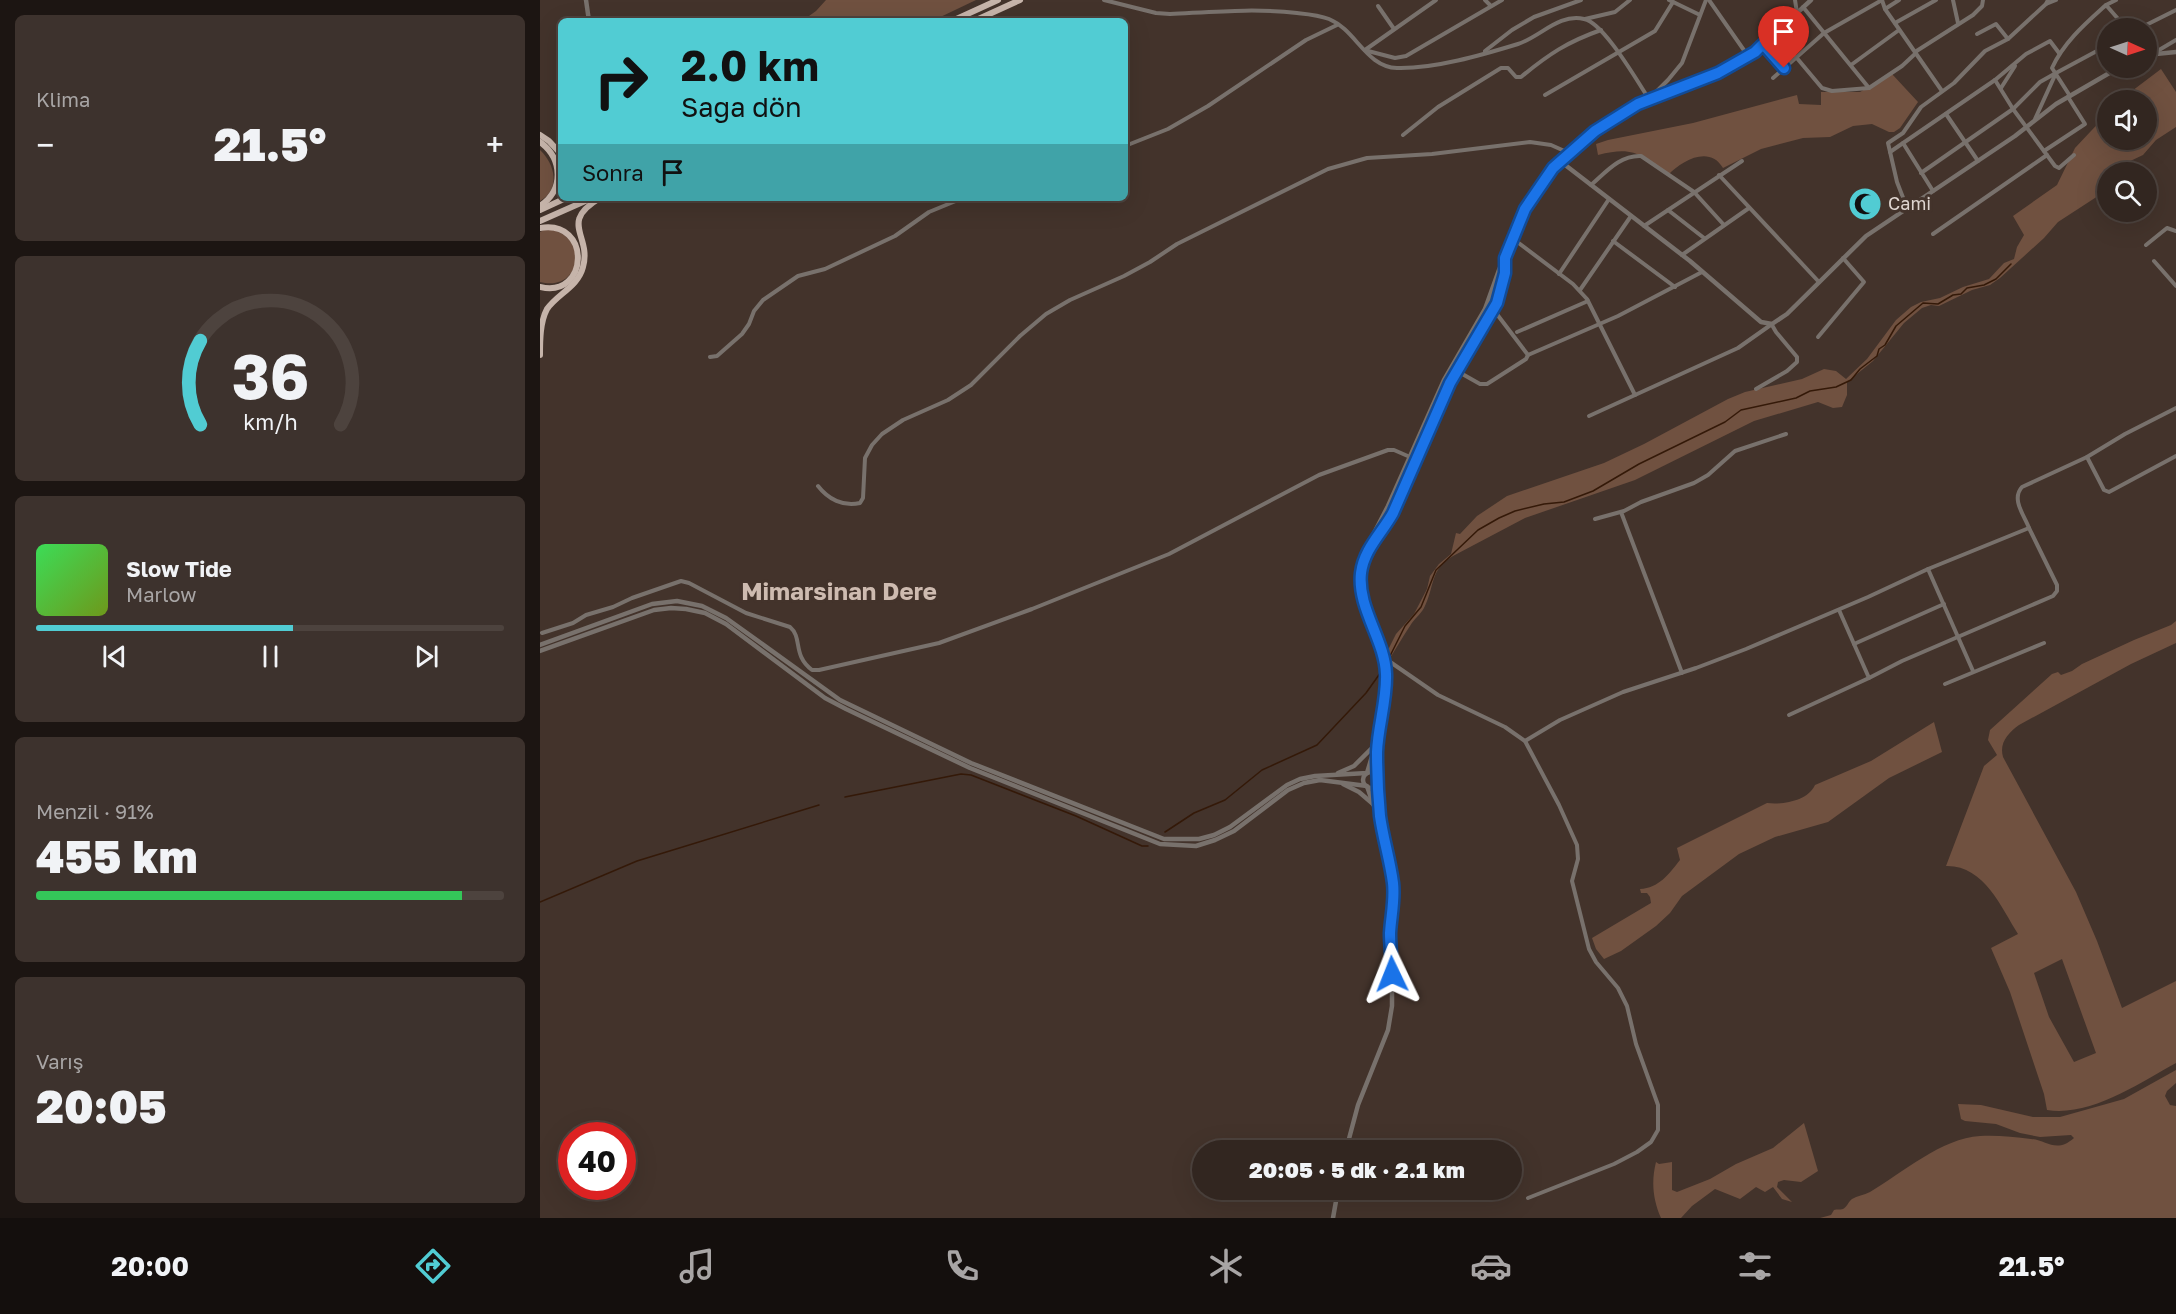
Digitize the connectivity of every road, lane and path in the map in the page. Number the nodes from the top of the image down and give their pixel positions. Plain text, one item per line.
1 (586, 0) edge
2 (998, 0) edge
3 (1020, 0) edge
4 (1104, 0) edge
5 (1436, 0) edge
6 (1485, 0) edge
7 (1502, 0) edge
8 (1581, 0) edge
9 (1630, 0) edge
10 (1707, 0) edge
11 (1795, 0) edge
12 (1811, 0) edge
13 (1882, 0) edge
14 (1899, 0) edge
15 (1936, 0) edge
16 (1953, 0) edge
17 (1983, 0) edge
18 (2056, 0) edge
19 (2116, 0) edge
20 (1112, 1) edge
21 (1671, 1) edge
22 (2047, 2) edge
23 (2107, 2) edge
24 (1378, 6) dead end
25 (1491, 6) junction
26 (1803, 7) junction
27 (1885, 9) junction
28 (2176, 10) edge
29 (1797, 13) junction
30 (1700, 15) junction
31 (589, 18) edge
32 (959, 18) edge
33 (981, 18) edge
34 (2119, 18) edge
35 (1585, 19) junction
36 (2157, 20) edge
37 (1895, 23) junction
38 (1958, 23) junction
39 (1338, 25) junction
40 (1394, 30) junction
41 (1601, 30) junction
42 (1899, 30) junction
43 (1824, 33) junction
44 (1977, 34) dead end
45 (2008, 39) junction
46 (2176, 40) edge
47 (1763, 44) junction
48 (1365, 50) junction
49 (2097, 51) edge
50 (2157, 51) edge
51 (1617, 52) junction
52 (1915, 52) junction
53 (2176, 52) edge
54 (2059, 53) junction
55 (2157, 53) edge
56 (1481, 54) junction
57 (1748, 56) junction
58 (1796, 57) junction
59 (2018, 62) junction
60 (1851, 66) junction
61 (1784, 68) junction
62 (2056, 73) junction
63 (1773, 78) dead end
64 (2100, 78) edge
65 (1995, 81) junction
66 (1869, 88) junction
67 (2001, 88) junction
68 (1942, 92) junction
69 (1545, 95) dead end
70 (2069, 96) junction
71 (1649, 99) junction
72 (2013, 109) junction
73 (1946, 114) junction
74 (2035, 119) junction
75 (2025, 126) junction
76 (540, 135) edge
77 (1403, 135) dead end
78 (540, 142) edge
79 (1903, 143) junction
80 (1966, 143) junction
81 (1128, 145) edge
82 (558, 151) edge
83 (1890, 152) junction
84 (1569, 153) junction
85 (2045, 153) junction
86 (2074, 155) dead end
87 (1742, 161) dead end
88 (1978, 161) junction
89 (1560, 162) junction
90 (558, 171) edge
91 (1922, 173) junction
92 (1719, 175) junction
93 (558, 177) edge
94 (1591, 185) junction
95 (1933, 191) junction
96 (1694, 192) junction
97 (1609, 199) junction
98 (558, 201) edge
99 (585, 201) edge
100 (595, 201) edge
101 (956, 201) edge
102 (540, 208) edge
103 (1749, 208) junction
104 (1907, 208) junction
105 (1668, 210) junction
106 (1631, 216) junction
107 (540, 221) edge
108 (1724, 225) junction
109 (1644, 226) junction
110 (540, 228) edge
111 (2176, 231) edge
112 (1933, 234) dead end
113 (1512, 238) junction
114 (1704, 238) junction
115 (1613, 241) junction
116 (2146, 245) dead end
117 (1682, 255) junction
118 (1505, 258) junction
119 (1842, 258) junction
120 (2154, 261) dead end
121 (1702, 272) junction
122 (1559, 274) junction
123 (1819, 282) junction
124 (2176, 286) edge
125 (540, 287) edge
126 (1675, 287) junction
127 (1580, 290) junction
128 (1588, 301) junction
129 (1493, 309) junction
130 (1601, 324) junction
131 (1772, 324) junction
132 (1517, 332) dead end
133 (540, 335) edge
134 (540, 335) edge
135 (1818, 337) dead end
136 (1528, 355) junction
137 (540, 356) edge
138 (710, 357) dead end
139 (1457, 371) junction
140 (1756, 389) dead end
141 (1635, 395) junction
142 (2175, 409) edge
143 (2176, 414) edge
144 (1589, 416) dead end
145 (1786, 434) dead end
146 (1410, 456) junction
147 (2176, 456) edge
148 (2087, 457) junction
149 (818, 486) dead end
150 (1621, 512) junction
151 (1596, 519) dead end
152 (2029, 528) junction
153 (1372, 543) junction
154 (1928, 569) junction
155 (1944, 604) junction
156 (1839, 610) junction
157 (542, 633) dead end
158 (1957, 637) junction
159 (2044, 643) dead end
160 (1854, 644) junction
161 (540, 645) edge
162 (540, 651) edge
163 (1383, 657) junction
164 (1973, 671) junction
165 (1682, 673) junction
166 (1869, 678) junction
167 (1945, 684) dead end
168 (1789, 715) dead end
169 (1381, 726) junction
170 (1525, 741) junction
171 (1376, 744) junction
172 (1367, 773) junction
173 (1332, 775) junction
174 (1379, 779) junction
175 (1338, 781) junction
176 (1367, 786) junction
177 (1373, 804) junction
178 (1380, 816) junction
179 (1349, 1140) edge
180 (1528, 1198) dead end
181 (1336, 1200) edge
182 (1333, 1218) edge

1 - 31 street
2 - 32 highway
3 - 33 highway
4 - 20 street
5 - 40 street
6 - 25 street
7 - 25 street
8 - 56 street
9 - 35 street
10 - 30 street
10 - 57 street
11 - 29 street
12 - 26 street
13 - 27 street
13 - 43 street
14 - 27 street
15 - 37 street
16 - 38 street
17 - 38 street
18 - 22 street
19 - 23 street
20 - 39 street
21 - 30 street
21 - 51 street
22 - 45 street
23 - 34 street
23 - 54 street
24 - 40 street
25 - 48 street
26 - 29 street
26 - 43 street
27 - 37 street
28 - 36 street
29 - 47 street
30 - 71 street
35 - 41 street
35 - 56 street
37 - 42 street
38 - 52 street
39 - 48 street
39 - 81 street
40 - 48 street
41 - 51 street
41 - 77 street
42 - 52 street
42 - 60 street
43 - 58 street
43 - 60 street
44 - 45 street
45 - 68 street
46 - 50 street
47 - 57 street
47 - 61 street
48 - 56 street
49 - 62 street
51 - 69 street
51 - 71 street
52 - 66 street
52 - 68 street
53 - 55 street
54 - 59 street
54 - 62 street
57 - 71 street
58 - 61 street
58 - 66 street
59 - 65 street
59 - 67 street
60 - 66 street
61 - 63 street
62 - 70 street
62 - 72 street
62 - 74 street
64 - 70 street
65 - 67 street
65 - 73 street
67 - 72 street
68 - 83 street
70 - 74 street
70 - 85 street
71 - 84 street
72 - 75 street
72 - 80 street
73 - 79 street
73 - 80 street
74 - 75 street
75 - 85 street
75 - 88 street
76 - 82 highway
78 - 90 highway
79 - 83 street
79 - 91 street
80 - 88 street
80 - 91 street
83 - 104 street
84 - 89 street
84 - 149 street
85 - 86 street
85 - 112 street
87 - 92 street
88 - 95 street
89 - 94 street
89 - 113 street
91 - 95 street
92 - 96 street
92 - 103 street
93 - 102 highway
94 - 96 street
94 - 97 street
95 - 104 street
96 - 105 street
96 - 108 street
97 - 106 street
97 - 122 street
98 - 102 highway
99 - 107 highway
100 - 134 highway
101 - 138 street
103 - 108 street
103 - 123 street
104 - 119 street
105 - 109 street
105 - 114 street
106 - 109 street
106 - 115 street
108 - 114 street
109 - 117 street
110 - 125 highway
111 - 116 street
113 - 118 street
113 - 122 street
114 - 117 street
115 - 126 street
115 - 127 street
117 - 121 street
118 - 129 street
118 - 146 street
119 - 123 street
119 - 135 street
120 - 124 street
121 - 126 street
121 - 131 street
122 - 127 street
123 - 131 street
126 - 130 street
127 - 128 street
128 - 130 street
128 - 132 street
129 - 136 street
129 - 139 street
130 - 136 street
130 - 141 street
131 - 140 street
131 - 141 street
133 - 137 highway
136 - 139 street
139 - 153 street
141 - 144 street
142 - 143 street
142 - 148 street
145 - 150 street
146 - 153 street
146 - 157 street
147 - 148 street
148 - 152 street
150 - 151 street
150 - 165 street
152 - 154 street
152 - 158 street
153 - 163 street
154 - 155 street
154 - 156 street
155 - 158 street
155 - 160 street
156 - 160 street
156 - 165 street
158 - 164 street
158 - 166 street
159 - 164 street
160 - 166 street
161 - 173 street
162 - 175 street
163 - 169 street
163 - 170 street
164 - 167 street
165 - 170 street
166 - 168 street
169 - 171 street
169 - 174 street
170 - 180 street
171 - 172 street
171 - 173 street
172 - 173 street
172 - 174 street
172 - 176 street
174 - 176 street
174 - 178 street
175 - 176 street
175 - 177 street
176 - 177 street
177 - 178 street
178 - 179 street
181 - 182 street

